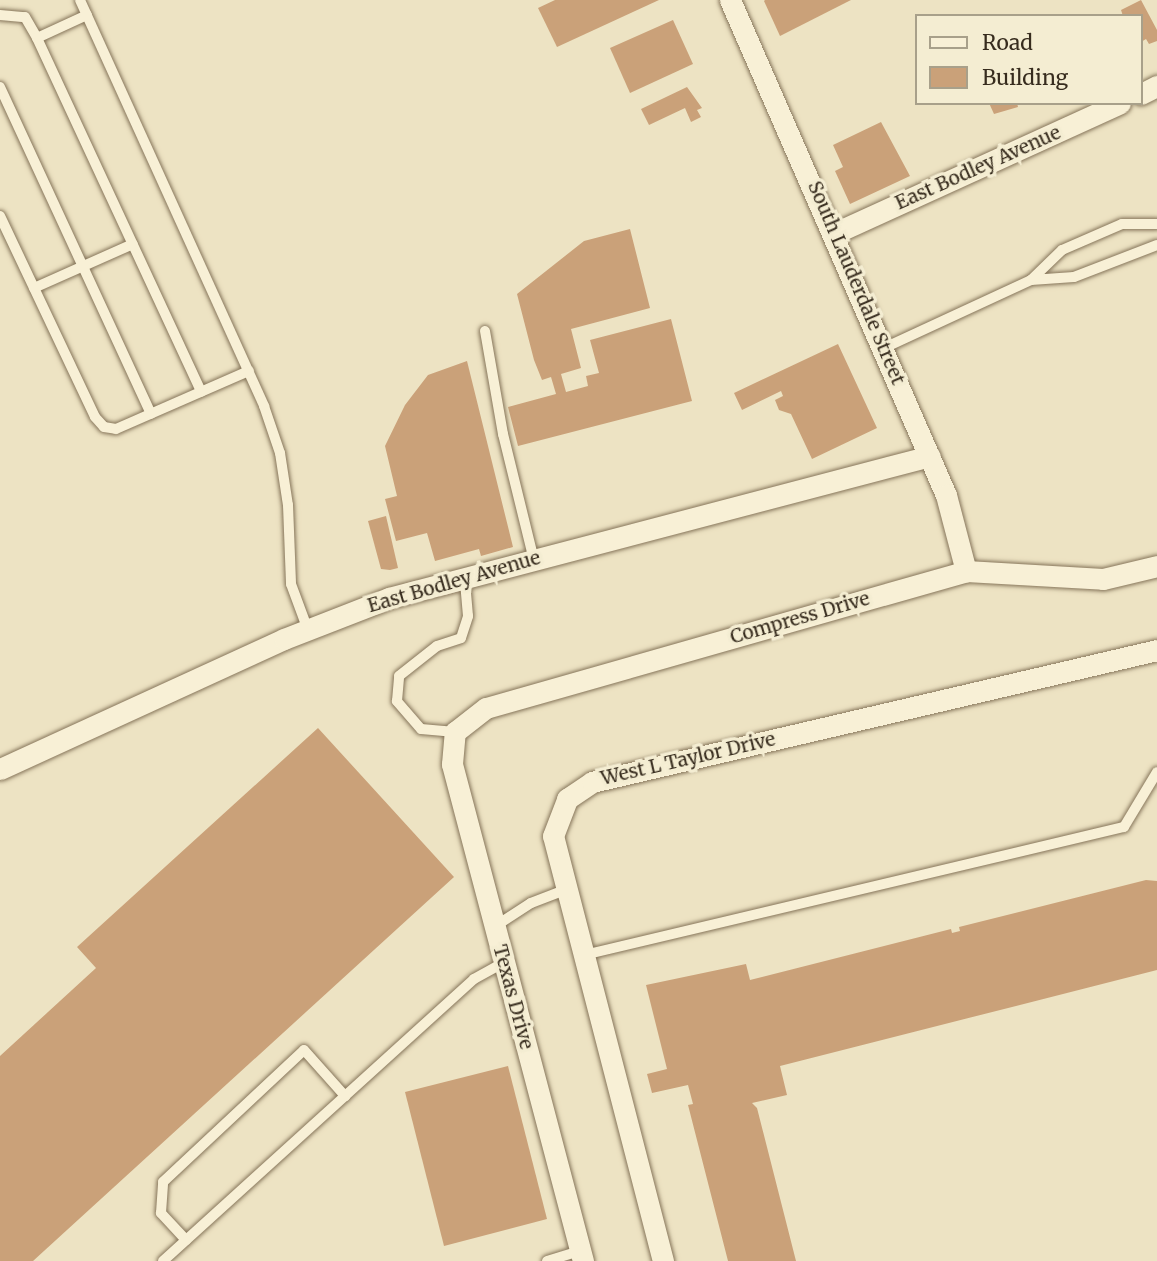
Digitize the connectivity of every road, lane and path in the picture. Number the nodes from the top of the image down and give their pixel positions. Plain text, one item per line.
1 (80, 0) edge
2 (730, 0) edge
3 (0, 15) edge
4 (87, 15) junction
5 (37, 38) junction
6 (0, 87) edge
7 (1116, 105) edge
8 (0, 216) edge
9 (1157, 225) edge
10 (835, 233) junction
11 (133, 244) junction
12 (1157, 245) edge
13 (83, 267) junction
14 (1031, 280) junction
15 (34, 288) junction
16 (485, 331) dead end
17 (884, 348) junction
18 (249, 371) junction
19 (201, 392) junction
20 (151, 414) junction
21 (930, 456) junction
22 (534, 559) junction
23 (1157, 566) edge
24 (966, 571) junction
25 (465, 578) junction
26 (308, 630) junction
27 (1157, 650) edge
28 (455, 732) junction
29 (0, 769) edge
30 (1157, 772) edge
31 (567, 889) junction
32 (494, 927) junction
33 (584, 956) junction
34 (503, 963) junction
35 (345, 1096) junction
36 (186, 1240) junction
37 (581, 1256) edge
38 (163, 1261) edge
39 (547, 1261) edge
40 (663, 1261) edge

1 - 4 lane
2 - 10 street, South Lauderdale Street
3 - 5 lane
4 - 5 lane
4 - 18 lane
5 - 11 lane
6 - 13 lane
7 - 10 street, East Bodley Avenue
8 - 15 lane
9 - 14 lane
10 - 17 street, South Lauderdale Street
11 - 13 lane
11 - 19 lane
12 - 14 lane
13 - 15 lane
13 - 20 lane
14 - 17 lane
15 - 20 lane
16 - 22 lane
17 - 21 street, South Lauderdale Street
18 - 19 lane
18 - 26 lane
19 - 20 lane
21 - 22 street, East Bodley Avenue
21 - 24 street, South Lauderdale Street
22 - 25 street, East Bodley Avenue
23 - 24 street, Compress Drive
24 - 28 street, Compress Drive
25 - 26 street, East Bodley Avenue
25 - 28 lane
26 - 29 street, East Bodley Avenue
27 - 31 street, West L Taylor Drive
28 - 32 street, Texas Drive
30 - 33 lane
31 - 32 lane
31 - 33 street, West L Taylor Drive
32 - 34 street, Texas Drive
33 - 40 street, West L Taylor Drive
34 - 35 lane
34 - 37 street, Texas Drive
35 - 36 lane
35 - 36 lane
36 - 38 lane
37 - 39 lane

